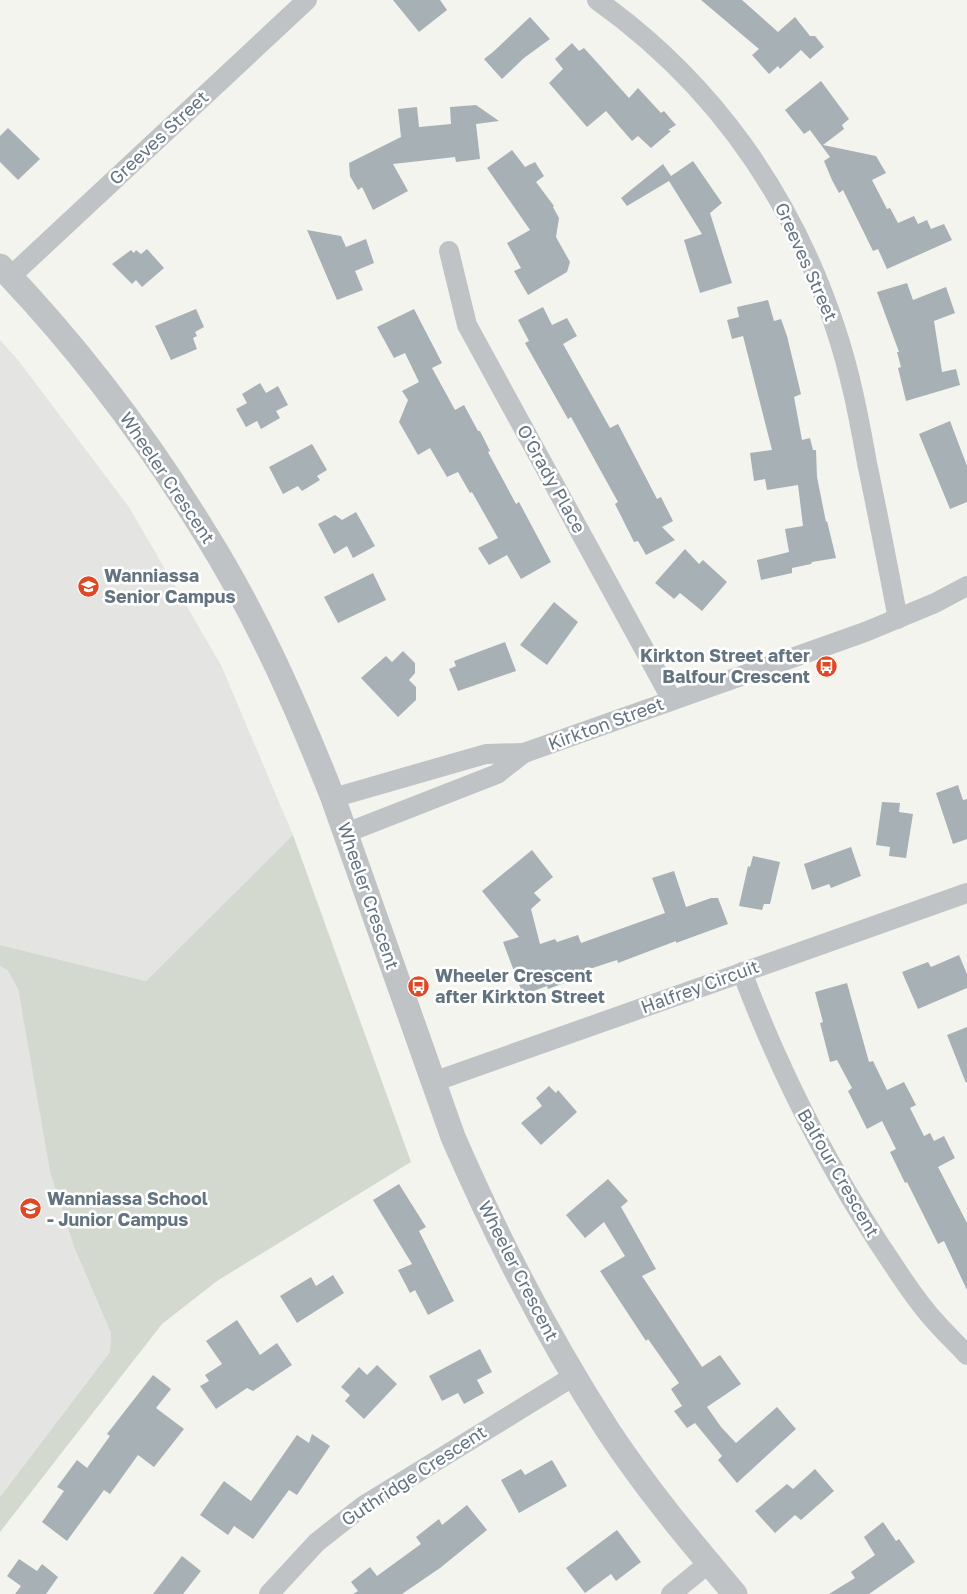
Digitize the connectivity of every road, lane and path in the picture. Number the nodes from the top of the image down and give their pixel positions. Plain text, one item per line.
1 (308, 0) edge
2 (597, 0) edge
3 (449, 251) dead end
4 (5, 272) edge
5 (967, 586) edge
6 (898, 619) junction
7 (672, 700) junction
8 (524, 753) junction
9 (334, 798) junction
10 (346, 833) junction
11 (967, 892) edge
12 (742, 972) junction
13 (432, 1082) junction
14 (967, 1355) edge
15 (574, 1376) junction
16 (709, 1563) junction
17 (269, 1594) edge
18 (671, 1594) edge
19 (735, 1594) edge

1 - 4 street, Greeves Street
2 - 6 street, Greeves Street
3 - 7 street, O'Grady Place
4 - 9 street, Wheeler Crescent
5 - 6 street, Kirkton Street
6 - 7 street, Kirkton Street
7 - 8 street, Kirkton Street
8 - 9 street, Kirkton Street
8 - 10 street, Kirkton Street
9 - 10 street, Wheeler Crescent
10 - 13 street, Wheeler Crescent
11 - 12 street, Halfrey Circuit
12 - 13 street, Halfrey Circuit
12 - 14 street, Balfour Crescent
13 - 15 street, Wheeler Crescent
15 - 16 street, Wheeler Crescent
15 - 17 street, Guthridge Crescent
16 - 18 street
16 - 19 street, Wheeler Crescent

